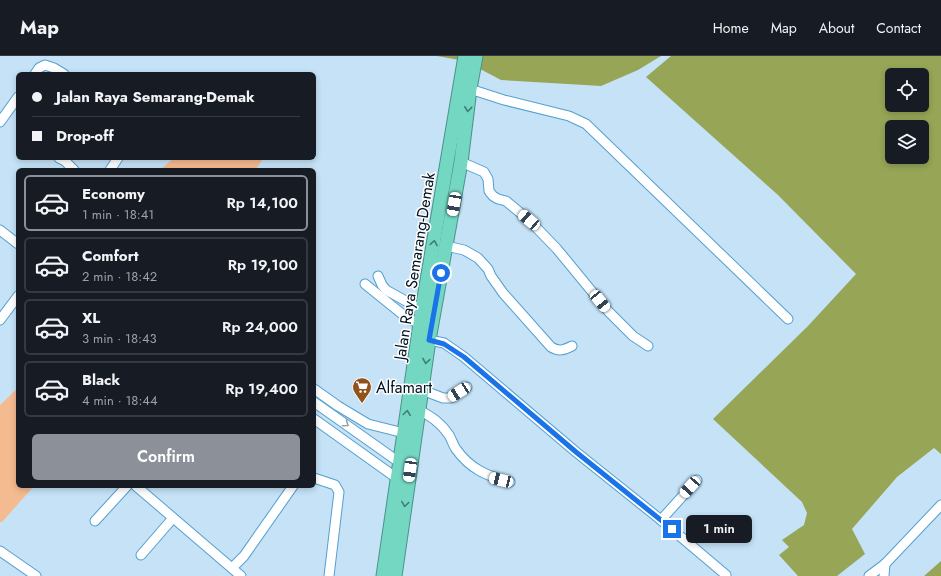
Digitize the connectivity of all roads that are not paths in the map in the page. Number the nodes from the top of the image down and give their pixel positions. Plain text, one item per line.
1 (465, 56) edge
2 (476, 56) edge
3 (468, 70) junction
4 (36, 72) edge
5 (61, 72) edge
6 (470, 89) junction
7 (16, 100) edge
8 (0, 122) edge
9 (63, 160) edge
10 (461, 162) junction
11 (72, 168) edge
12 (0, 230) edge
13 (16, 242) edge
14 (446, 246) junction
15 (378, 276) dead end
16 (366, 284) dead end
17 (16, 299) edge
18 (422, 310) junction
19 (788, 319) dead end
20 (0, 320) edge
21 (420, 324) junction
22 (429, 340) junction
23 (572, 346) dead end
24 (648, 346) dead end
25 (467, 387) dead end
26 (316, 390) edge
27 (422, 390) junction
28 (316, 403) edge
29 (419, 410) junction
30 (316, 420) edge
31 (404, 433) junction
32 (400, 464) junction
33 (316, 479) edge
34 (398, 479) junction
35 (697, 480) dead end
36 (510, 482) dead end
37 (125, 488) edge
38 (138, 488) edge
39 (292, 488) edge
40 (941, 505) edge
41 (173, 518) junction
42 (661, 520) junction
43 (95, 521) dead end
44 (1, 554) edge
45 (141, 555) dead end
46 (885, 564) junction
47 (232, 568) junction
48 (726, 575) edge
49 (35, 576) edge
50 (241, 576) edge
51 (329, 576) edge
52 (383, 576) edge
53 (394, 576) edge
54 (869, 576) edge
55 (884, 576) edge

1 - 3 highway, Jalan Raya Semarang-Demak
2 - 3 highway, Jalan Raya Semarang-Demak
3 - 6 highway, Jalan Raya Semarang-Demak
18 -> 3 highway, Jalan Raya Semarang-Demak
4 - 5 street
6 -> 10 highway, Jalan Raya Semarang-Demak
6 - 19 street
7 - 8 street
9 - 11 street
10 - 14 highway, Jalan Raya Semarang-Demak
10 - 24 street
12 - 13 street
14 - 22 highway, Jalan Raya Semarang-Demak
14 - 23 street
15 - 18 street
16 - 21 street
17 - 20 street
18 - 21 highway, Jalan Raya Semarang-Demak
31 -> 21 highway, Jalan Raya Semarang-Demak
22 -> 27 highway, Jalan Raya Semarang-Demak
22 - 42 street
25 - 27 street
26 - 31 street
27 - 29 highway, Jalan Raya Semarang-Demak
28 -> 32 street
29 - 36 street
29 -> 53 highway, Jalan Raya Semarang-Demak
30 - 34 street
31 - 32 highway, Jalan Raya Semarang-Demak
32 - 34 highway, Jalan Raya Semarang-Demak
33 - 51 street
34 - 52 highway, Jalan Raya Semarang-Demak
35 - 42 street
37 - 43 street
38 - 41 street
39 - 47 street
40 - 46 street
41 - 45 street
41 - 47 street
42 - 48 street
44 - 49 street
46 - 54 street
46 - 55 street
47 - 50 street

